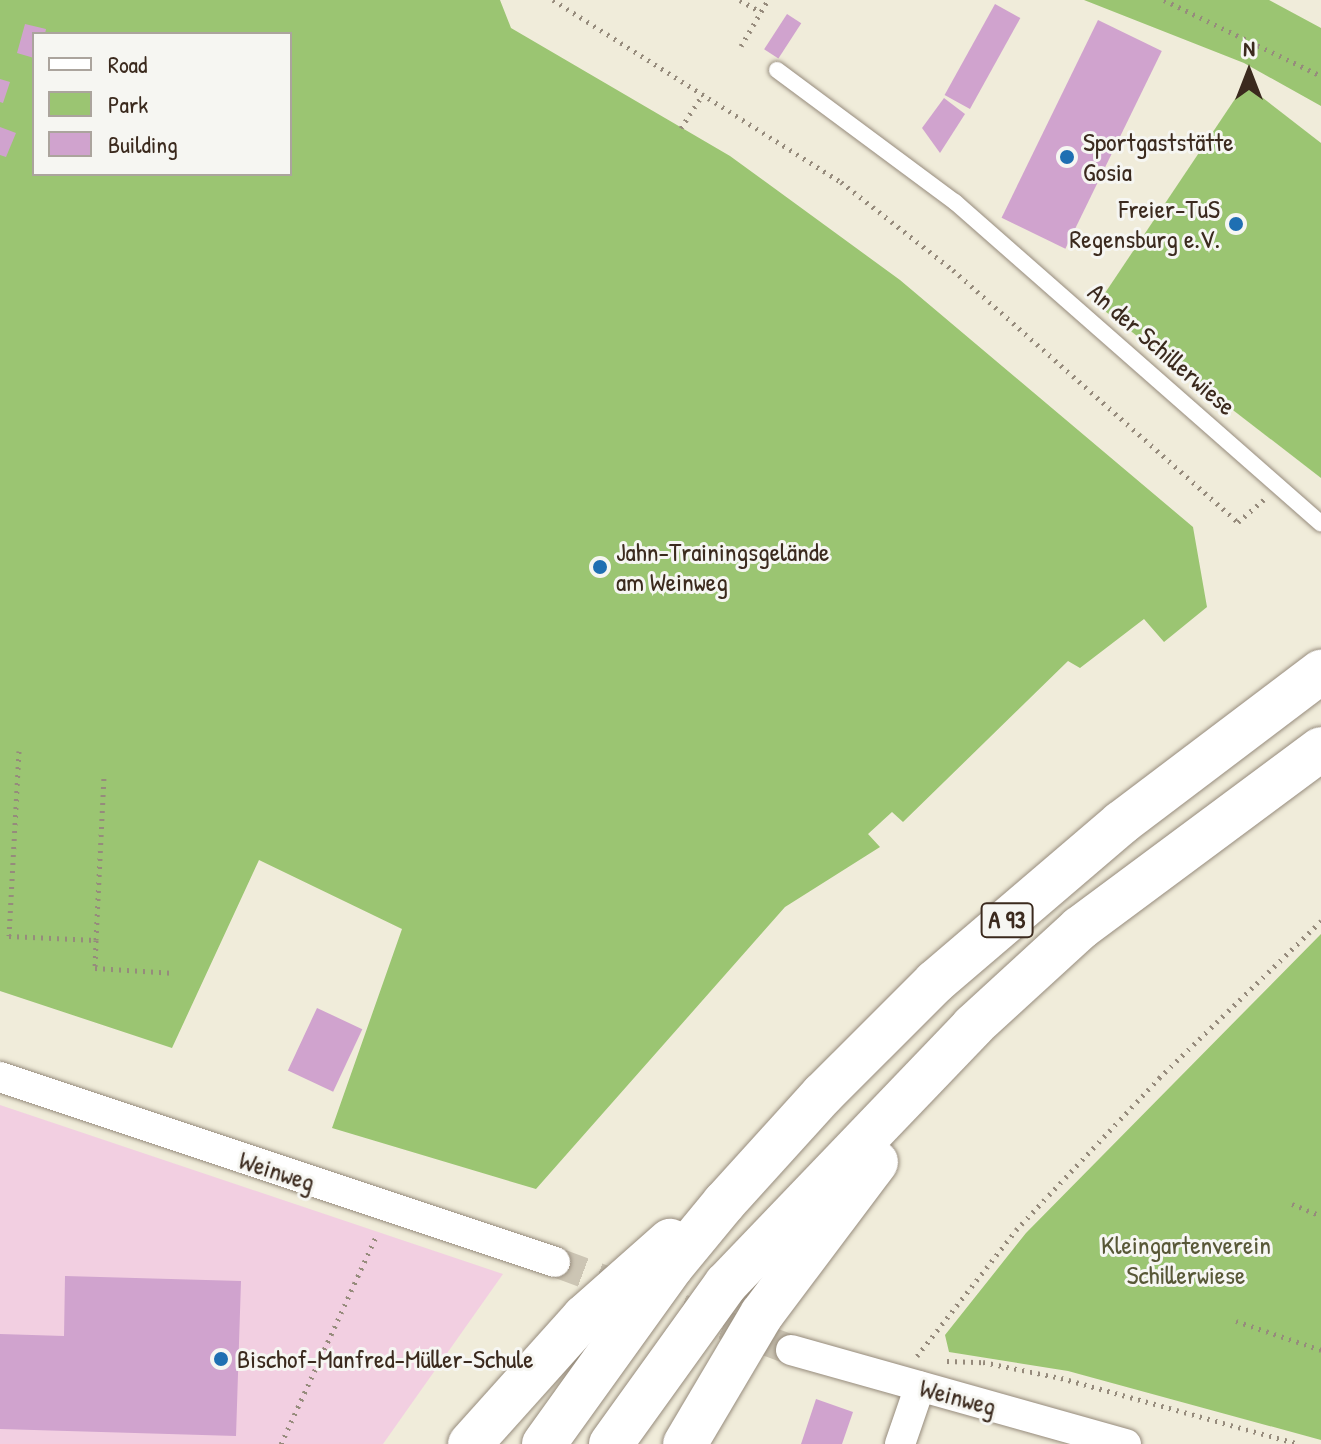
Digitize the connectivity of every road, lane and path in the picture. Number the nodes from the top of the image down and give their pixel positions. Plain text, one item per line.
1 (553, 0) edge
2 (740, 0) edge
3 (768, 0) edge
4 (1164, 0) edge
5 (761, 12) junction
6 (741, 46) dead end
7 (777, 70) dead end
8 (1321, 76) edge
9 (703, 94) junction
10 (681, 128) dead end
11 (1278, 486) junction
12 (1321, 523) edge
13 (1321, 672) edge
14 (1321, 749) edge
15 (19, 751) dead end
16 (104, 777) dead end
17 (0, 916) edge
18 (10, 916) junction
19 (1321, 921) edge
20 (1080, 928) junction
21 (96, 940) junction
22 (175, 973) dead end
23 (0, 1077) edge
24 (724, 1203) junction
25 (1292, 1204) dead end
26 (390, 1207) junction
27 (1321, 1216) edge
28 (555, 1262) tunnel mouth
29 (1236, 1321) dead end
30 (791, 1350) tunnel mouth
31 (1321, 1350) edge
32 (941, 1361) dead end
33 (924, 1373) junction
34 (281, 1444) edge
35 (470, 1444) edge
36 (544, 1444) edge
37 (611, 1444) edge
38 (685, 1444) edge
39 (900, 1444) edge
40 (1126, 1444) edge
41 (1299, 1444) edge

1 - 9 path
2 - 5 path
3 - 5 path
4 - 8 path
5 - 6 path
7 - 11 lane, An der Schillerwiese
9 - 10 path
9 - 11 path
11 - 12 lane, An der Schillerwiese
13 - 24 highway, A 93
14 - 20 highway, A 93
15 - 18 path
16 - 21 path
17 - 18 path
18 - 21 path
19 - 33 path
20 - 37 highway, A 93
20 - 38 highway
21 - 22 path
23 - 26 street, Weinweg
24 - 35 highway
24 - 36 highway, A 93
25 - 27 path
26 - 28 street, Weinweg
26 - 34 path
29 - 31 path
30 - 33 street, Weinweg
32 - 41 path
33 - 39 street
33 - 40 street, Weinweg

